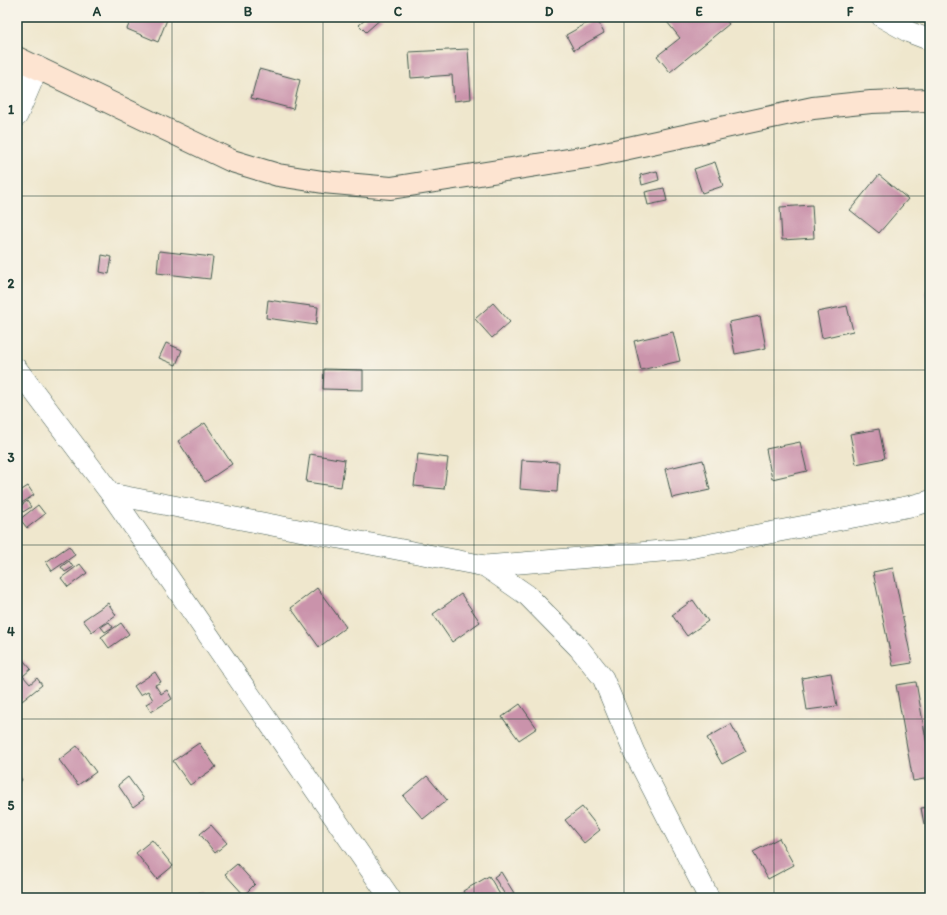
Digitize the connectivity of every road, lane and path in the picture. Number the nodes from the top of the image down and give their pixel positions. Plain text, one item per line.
1 (882, 17) edge
2 (930, 40) edge
3 (17, 58) edge
4 (38, 67) junction
5 (930, 100) edge
6 (17, 116) edge
7 (17, 369) edge
8 (111, 494) junction
9 (930, 501) edge
10 (486, 566) junction
11 (390, 898) edge
12 (708, 898) edge

1 - 2 street
3 - 4 street
4 - 5 street
4 - 6 street
7 - 8 street
8 - 10 street
8 - 11 street
9 - 10 street
10 - 12 street

